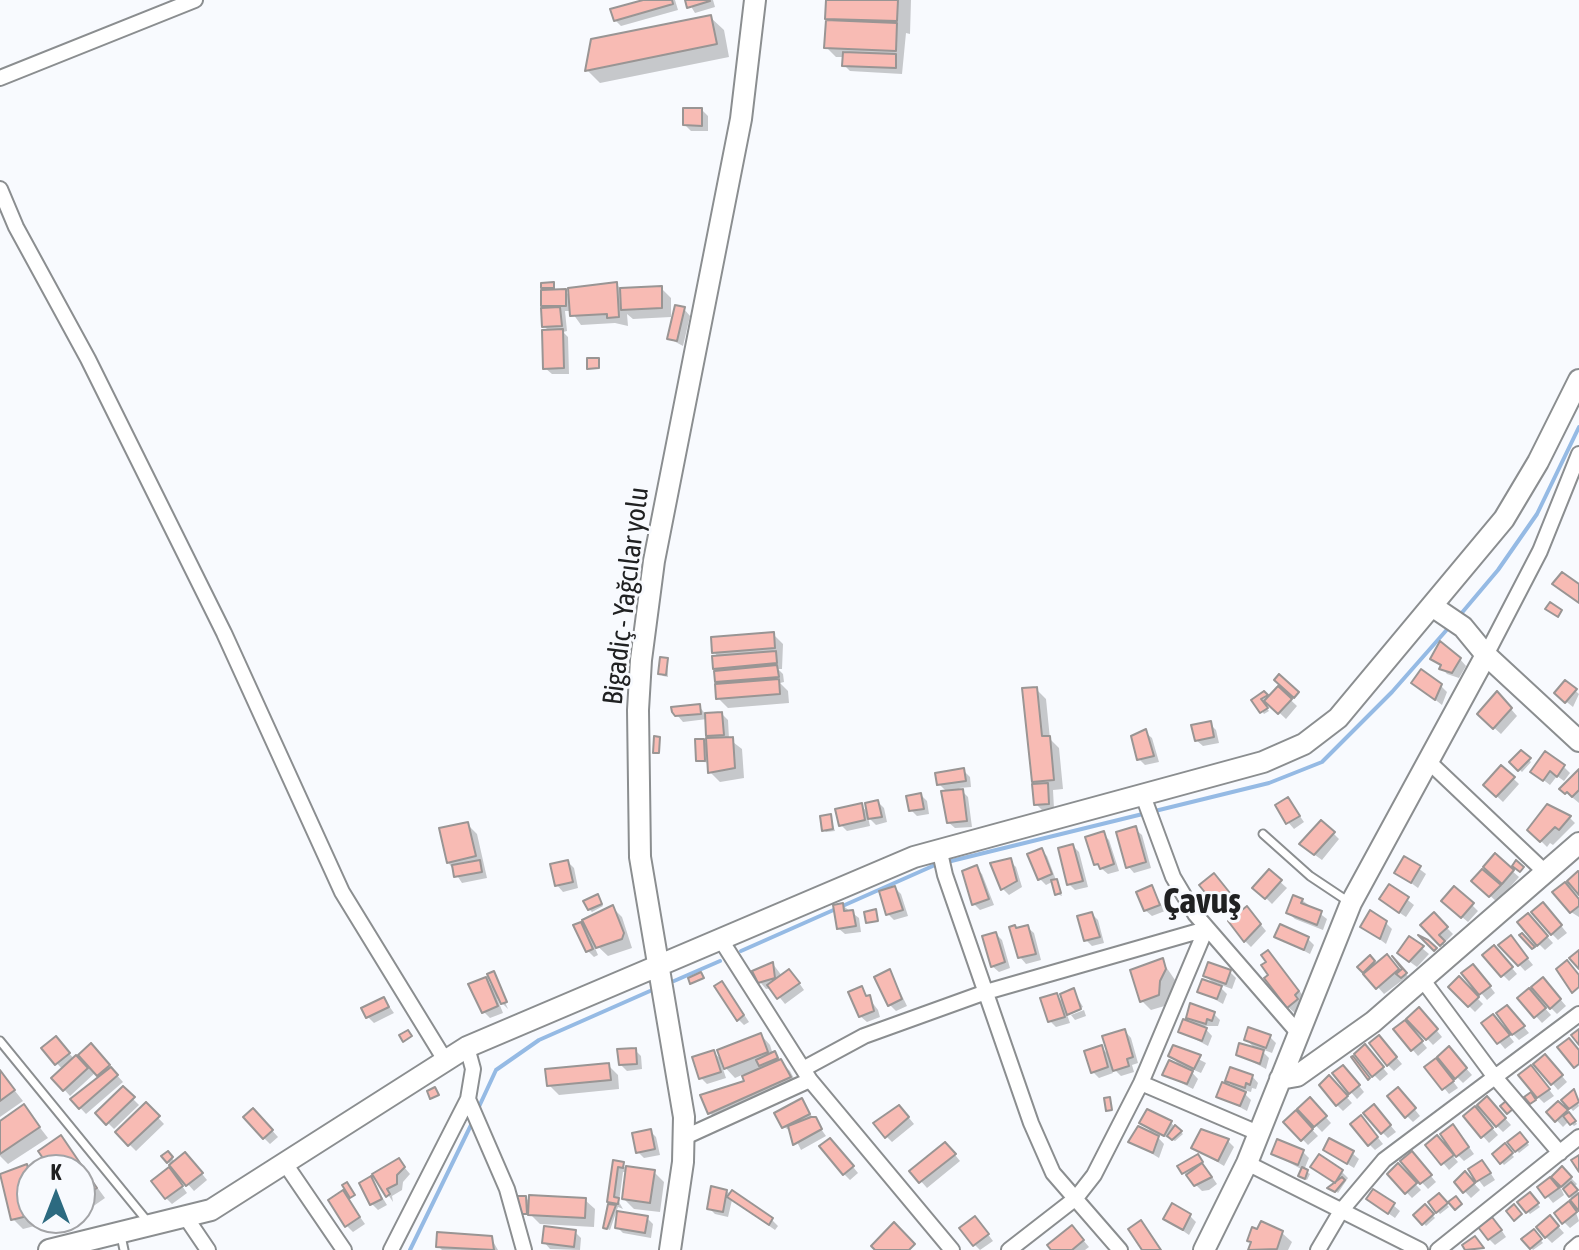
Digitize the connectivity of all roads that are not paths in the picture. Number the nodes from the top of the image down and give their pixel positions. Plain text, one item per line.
1 (195, 0) edge
2 (755, 0) edge
3 (0, 78) edge
4 (0, 189) edge
5 (1579, 380) edge
6 (1579, 454) edge
7 (1439, 610) junction
8 (1486, 655) junction
9 (1579, 741) edge
10 (1428, 761) junction
11 (1143, 797) junction
12 (1263, 834) dead end
13 (1579, 843) edge
14 (940, 852) junction
15 (1544, 871) junction
16 (1351, 903) junction
17 (1206, 929) junction
18 (721, 940) junction
19 (658, 967) junction
20 (1422, 979) junction
21 (986, 992) junction
22 (1579, 1014) edge
23 (1300, 1035) junction
24 (0, 1041) edge
25 (467, 1047) junction
26 (445, 1060) junction
27 (806, 1075) junction
28 (1494, 1076) junction
29 (1280, 1079) junction
30 (1141, 1083) junction
31 (471, 1103) junction
32 (1258, 1133) junction
33 (685, 1137) junction
34 (1579, 1137) edge
35 (1560, 1153) junction
36 (284, 1162) junction
37 (1247, 1163) junction
38 (1076, 1198) junction
39 (1341, 1211) junction
40 (187, 1219) junction
41 (152, 1227) junction
42 (122, 1242) edge
43 (1579, 1244) edge
44 (49, 1250) edge
45 (208, 1250) edge
46 (344, 1250) edge
47 (391, 1250) edge
48 (524, 1250) edge
49 (670, 1250) edge
50 (952, 1250) edge
51 (1009, 1250) edge
52 (1120, 1250) edge
53 (1204, 1250) edge
54 (1318, 1250) edge
55 (1420, 1250) edge
56 (1438, 1250) edge
57 (1572, 1250) edge

1 - 3 street
2 - 19 street, Bigadiç - Yağcılar yolu
4 - 26 street
5 - 7 street
6 - 8 street
7 - 8 street
7 - 11 street
8 - 9 street
8 - 10 street
10 - 15 street
10 - 16 street
11 - 14 street
11 - 17 street
12 - 16 lane
13 - 15 street
14 - 18 street
14 - 21 street
15 - 20 street
16 - 23 street
17 - 21 street
17 - 23 street
17 - 30 street
18 - 19 street
18 - 27 street
19 - 25 street
19 - 33 street, Bigadiç - Yağcılar yolu
20 - 28 street
20 - 29 street
21 - 27 street
21 - 38 street
22 - 28 street
23 - 29 street
24 - 41 lane
25 - 26 street
25 - 31 street
26 - 36 street
27 - 33 street
27 - 50 street
28 - 35 street
28 - 39 street
29 - 32 street
30 - 32 street
30 - 38 street
31 - 47 street
31 - 48 street
32 - 37 street
33 - 49 street, Bigadiç - Yağcılar yolu
34 - 35 street
35 - 56 street
36 - 40 street
36 - 46 street
37 - 39 street
37 - 53 street
38 - 51 street
38 - 52 street
39 - 54 street
39 - 55 street
40 - 41 street
40 - 45 street
41 - 42 street
42 - 44 street
43 - 57 street

